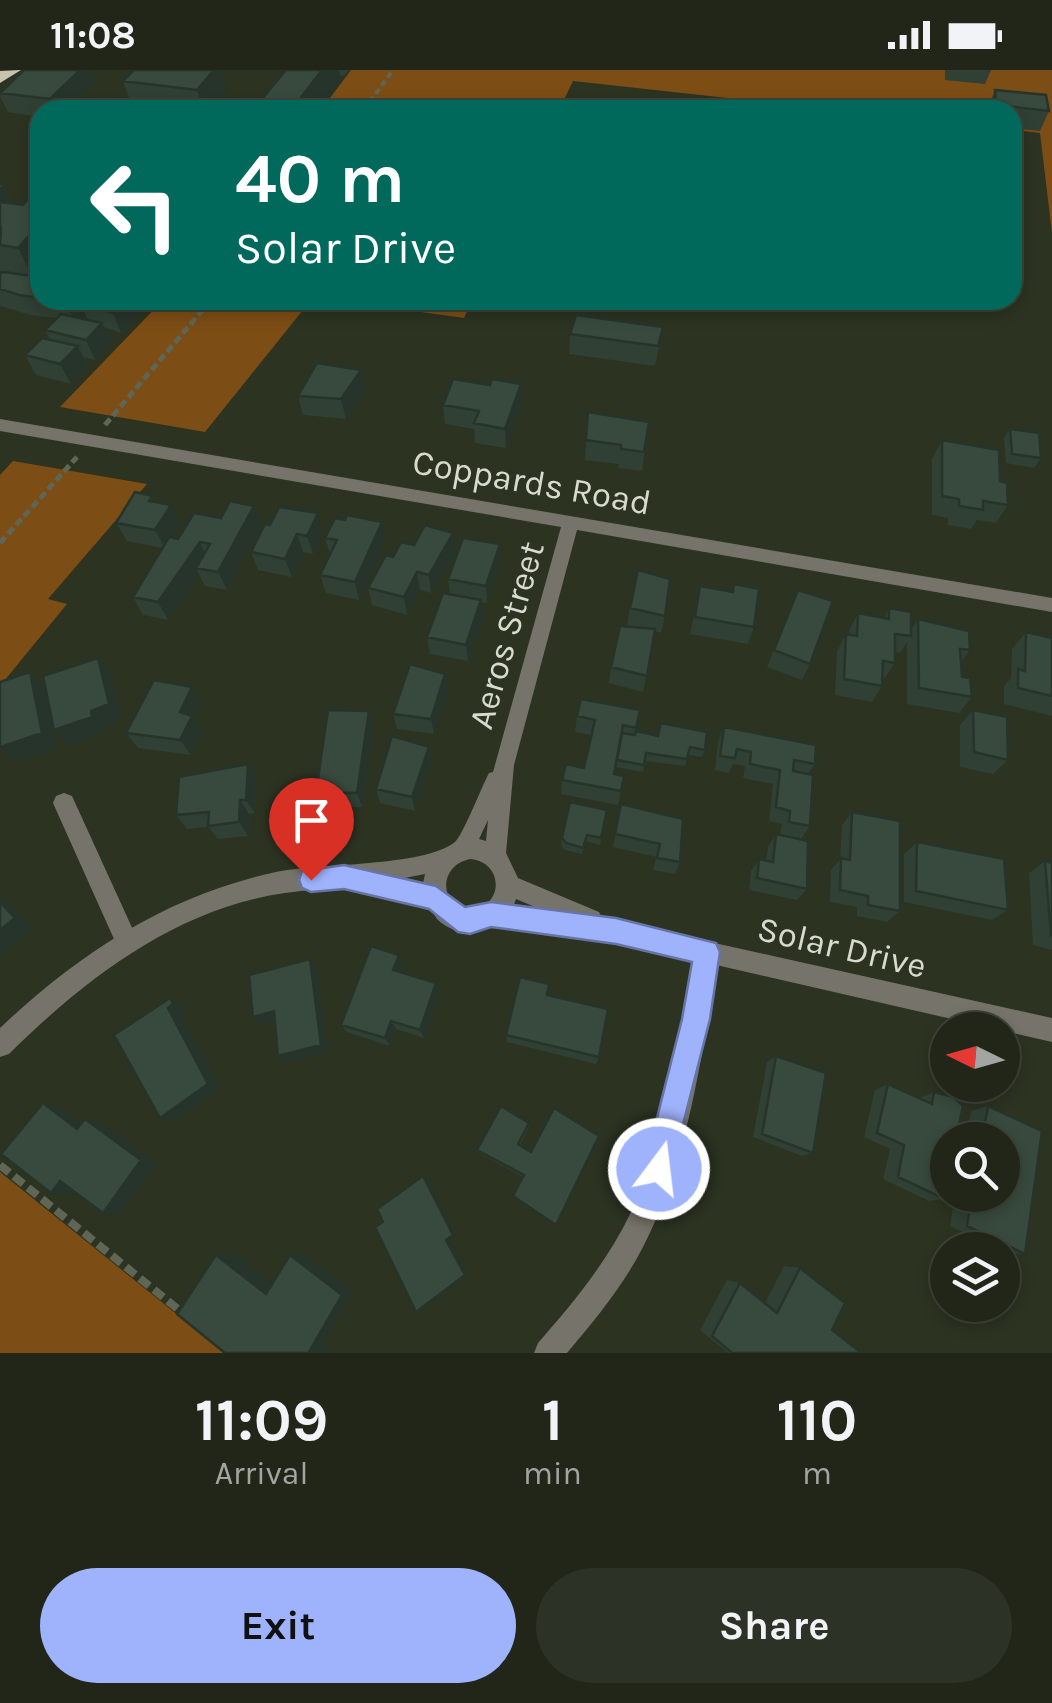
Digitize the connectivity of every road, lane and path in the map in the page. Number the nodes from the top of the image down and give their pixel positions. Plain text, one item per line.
1 (13, 70) edge
2 (393, 70) edge
3 (0, 78) edge
4 (371, 100) edge
5 (0, 426) edge
6 (572, 522) junction
7 (1052, 605) edge
8 (504, 765) junction
9 (64, 803) dead end
10 (453, 855) junction
11 (495, 856) junction
12 (344, 877) junction
13 (509, 885) junction
14 (436, 898) junction
15 (491, 914) junction
16 (616, 931) junction
17 (126, 940) junction
18 (706, 952) junction
19 (1052, 1030) edge
20 (0, 1045) edge
21 (0, 1165) edge
22 (200, 1328) edge
23 (548, 1353) edge

1 - 3 highway
2 - 4 path
5 - 6 street, Coppards Road
6 - 7 street, Coppards Road
6 - 8 street, Aeros Street
8 - 10 street, Aeros Street
8 - 11 street, Aeros Street
9 - 17 street
10 - 11 street
10 - 12 street
10 - 14 street
11 - 13 street
12 - 14 street
12 - 17 street
13 - 15 street
13 - 16 street, Solar Drive
14 - 15 street
15 - 16 street, Solar Drive
16 - 18 street, Solar Drive
17 - 20 street
18 - 19 street, Solar Drive
18 - 23 street
21 - 22 path

